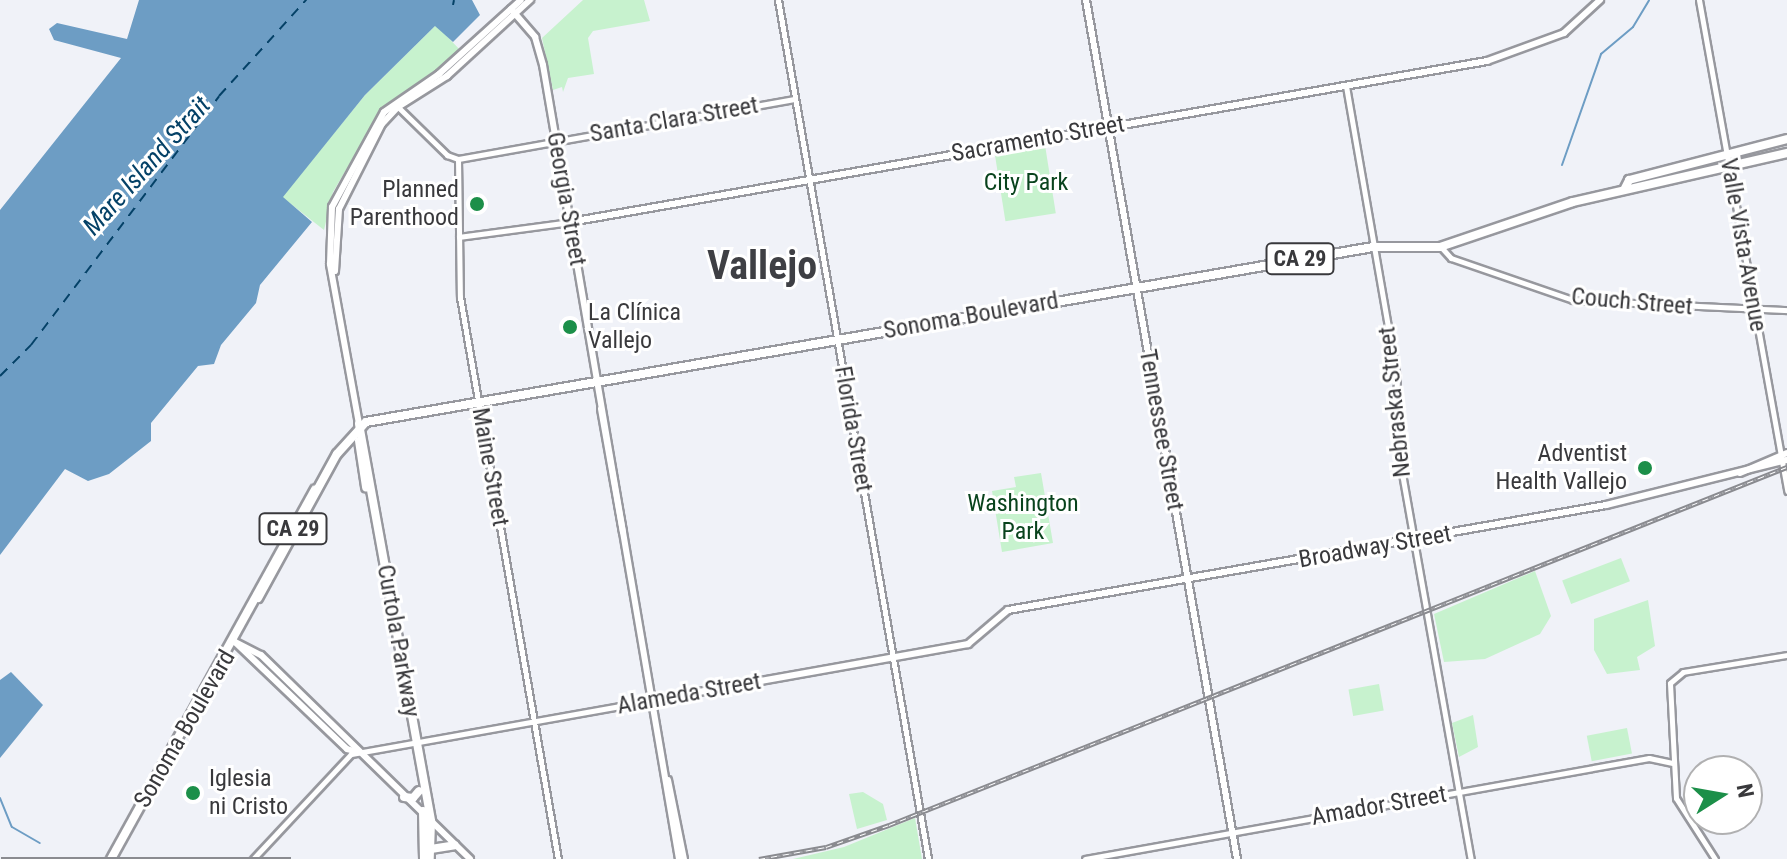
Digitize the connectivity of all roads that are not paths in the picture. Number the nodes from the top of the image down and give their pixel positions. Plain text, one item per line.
1 (521, 0) edge
2 (530, 0) edge
3 (778, 0) edge
4 (1086, 0) edge
5 (1600, 0) edge
6 (1699, 0) edge
7 (514, 11) junction
8 (1346, 86) junction
9 (795, 99) junction
10 (396, 105) junction
11 (1109, 127) junction
12 (1787, 139) edge
13 (556, 142) junction
14 (1787, 153) edge
15 (1727, 154) junction
16 (458, 159) junction
17 (1729, 167) junction
18 (809, 178) junction
19 (1625, 188) junction
20 (570, 222) junction
21 (459, 237) junction
22 (1373, 247) junction
23 (1440, 247) junction
24 (1136, 287) junction
25 (1787, 310) edge
26 (1755, 311) junction
27 (838, 340) junction
28 (598, 380) junction
29 (478, 402) junction
30 (359, 424) junction
31 (340, 450) junction
32 (360, 450) junction
33 (1784, 458) edge
34 (1787, 491) edge
35 (1414, 539) junction
36 (1188, 580) junction
37 (1008, 610) joint
38 (235, 642) junction
39 (1787, 655) edge
40 (893, 657) junction
41 (654, 700) junction
42 (534, 721) junction
43 (414, 742) junction
44 (357, 752) junction
45 (1672, 763) junction
46 (419, 791) junction
47 (1460, 792) junction
48 (404, 797) junction
49 (427, 819) junction
50 (1233, 833) junction
51 (455, 845) junction
52 (431, 849) junction
53 (111, 859) edge
54 (253, 859) edge
55 (427, 859) edge
56 (470, 859) edge
57 (558, 859) edge
58 (682, 859) edge
59 (928, 859) edge
60 (1085, 859) edge
61 (1237, 859) edge
62 (1471, 859) edge
63 (1715, 859) edge

1 - 7 main road
2 - 7 main road
3 - 9 street, Florida Street
4 - 11 main road, Tennessee Street
5 - 8 main road, Sacramento Street
6 - 15 street, Valle Vista Avenue
7 - 10 main road
7 - 13 main road, Georgia Street
8 - 11 main road, Sacramento Street
8 - 22 street, Nebraska Street
9 - 13 street, Santa Clara Street
9 - 18 street, Florida Street
10 - 16 street
10 - 30 main road, Curtola Parkway
11 - 18 main road, Sacramento Street
11 - 24 main road, Tennessee Street
12 - 15 main road, Sonoma Boulevard / CA 29
13 - 16 street, Santa Clara Street
13 - 20 main road, Georgia Street
14 - 17 main road, Sonoma Boulevard / CA 29
15 - 17 street, Valle Vista Avenue
15 - 19 main road, Sonoma Boulevard / CA 29
16 - 21 street, Maine Street
17 - 19 main road, Sonoma Boulevard / CA 29
17 - 26 street, Valle Vista Avenue
18 - 20 main road, Sacramento Street
18 - 27 street, Florida Street
19 - 23 main road, Sonoma Boulevard / CA 29
20 - 21 street, Sacramento Street
20 - 28 main road, Georgia Street
21 - 29 street, Maine Street
22 - 23 main road, Sonoma Boulevard / CA 29
22 - 24 main road, Sonoma Boulevard / CA 29
22 - 35 street, Nebraska Street
23 - 26 street, Couch Street
24 - 27 main road, Sonoma Boulevard / CA 29
24 - 36 main road, Tennessee Street
25 - 26 street, Couch Street
26 - 33 street, Valle Vista Avenue
27 - 28 main road, Sonoma Boulevard / CA 29
27 - 40 street, Florida Street
28 - 29 main road, Sonoma Boulevard / CA 29
28 - 41 main road, Georgia Street
29 - 30 main road, Sonoma Boulevard / CA 29
29 - 42 street, Maine Street
30 - 31 main road, Sonoma Boulevard / CA 29
30 - 32 main road, Curtola Parkway
30 - 43 main road, Curtola Parkway
31 - 32 main road
31 - 38 main road, Sonoma Boulevard / CA 29
32 - 43 main road, Curtola Parkway
33 - 34 street, Valle Vista Avenue
33 - 35 main road, Broadway Street
35 - 36 main road, Broadway Street
35 - 47 street, Nebraska Street
36 - 37 main road, Broadway Street
36 - 50 main road, Tennessee Street
37 - 40 main road, Alameda Street
38 - 44 main road
38 - 53 main road, Sonoma Boulevard / CA 29
39 - 45 street
40 - 41 main road, Alameda Street
40 - 59 street, Florida Street
41 - 42 street, Alameda Street
41 - 58 main road, Georgia Street
42 - 43 street, Alameda Street
42 - 57 street, Maine Street
43 - 44 street, Alameda Street
43 - 46 main road, Curtola Parkway
43 - 49 main road, Curtola Parkway
44 - 48 main road
44 - 54 street
45 - 47 street, Amador Street
45 - 63 street
46 - 48 main road
46 - 49 main road, Curtola Parkway
47 - 50 street, Amador Street
47 - 62 street, Nebraska Street
48 - 49 main road
49 - 51 main road
49 - 52 main road, Curtola Parkway
49 - 55 main road, Curtola Parkway
50 - 60 street, Amador Street
50 - 61 main road, Tennessee Street
51 - 52 main road
51 - 56 main road
52 - 55 main road, Curtola Parkway

